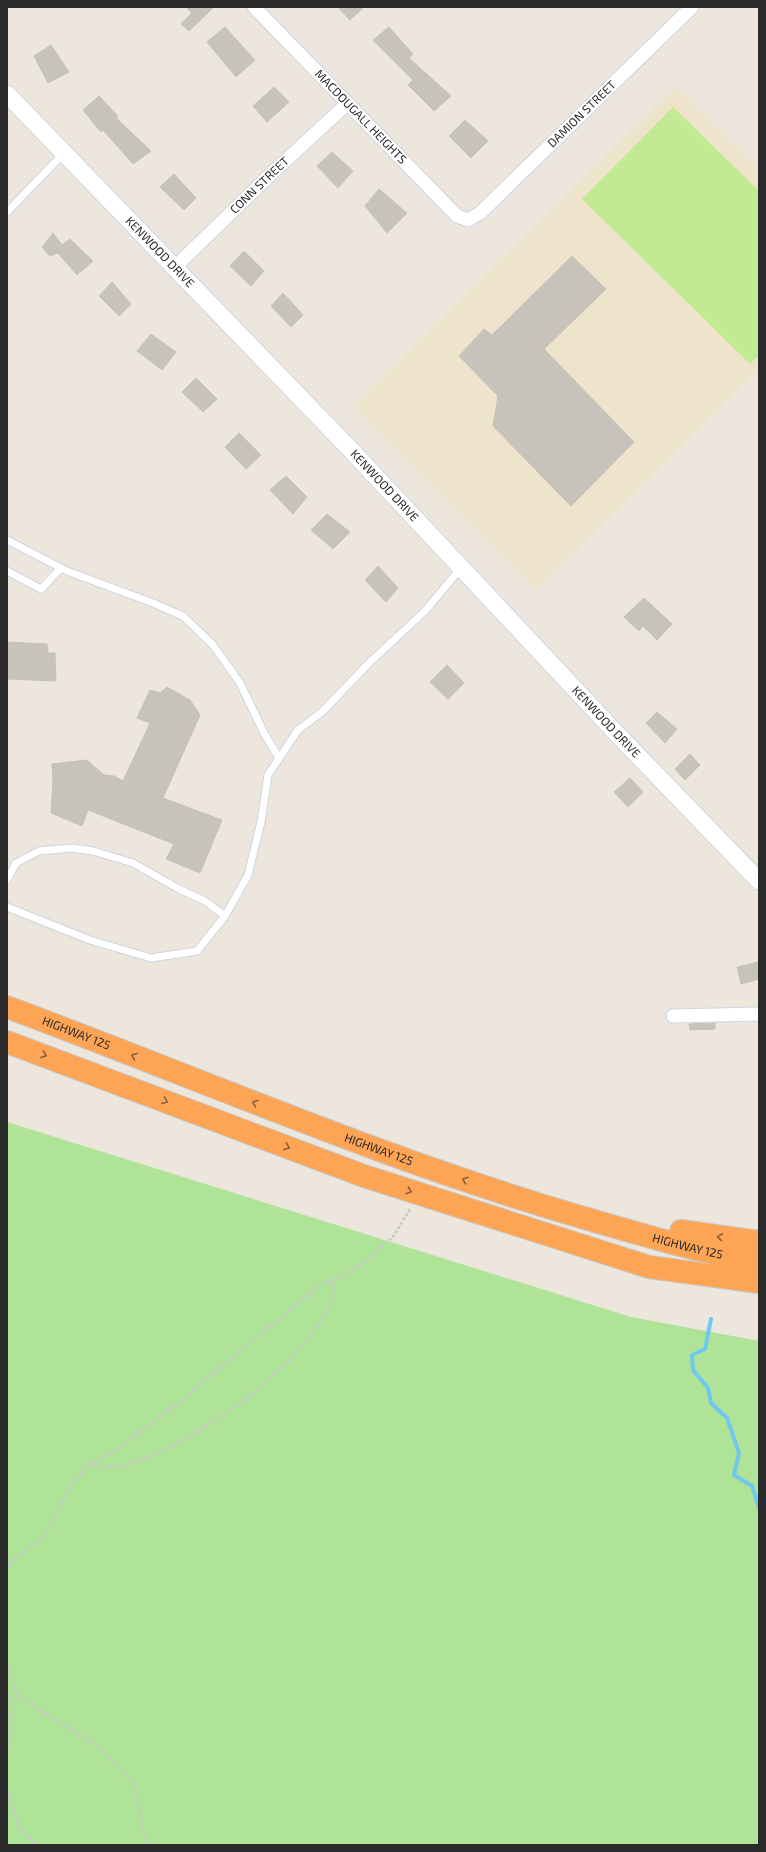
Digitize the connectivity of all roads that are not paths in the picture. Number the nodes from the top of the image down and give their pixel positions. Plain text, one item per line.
1 (254, 7) edge
2 (692, 7) edge
3 (7, 94) edge
4 (347, 104) junction
5 (64, 153) junction
6 (7, 212) edge
7 (470, 220) joint
8 (174, 268) junction
9 (7, 540) edge
10 (462, 567) junction
11 (61, 568) junction
12 (7, 571) edge
13 (279, 758) junction
14 (7, 880) edge
15 (759, 881) edge
16 (7, 907) edge
17 (225, 916) junction
18 (7, 1007) edge
19 (759, 1014) edge
20 (673, 1016) dead end
21 (7, 1042) edge
22 (496, 1191) junction
23 (759, 1242) edge
24 (759, 1262) edge
25 (759, 1282) edge

1 - 4 street, MACDOUGALL HEIGHTS
2 - 7 street, DAMION STREET
3 - 5 street, KENWOOD DRIVE
4 - 7 street, MACDOUGALL HEIGHTS
4 - 8 street, CONN STREET
5 - 6 lane
5 - 8 street, KENWOOD DRIVE
8 - 10 street, KENWOOD DRIVE
9 - 11 lane
10 - 13 lane
10 - 15 street, KENWOOD DRIVE
11 - 12 lane
11 - 13 lane
13 - 17 lane
14 - 17 lane
16 - 17 lane
22 -> 18 highway, HIGHWAY 125
19 - 20 street
21 -> 25 highway, HIGHWAY 125
23 -> 22 highway
22 - 24 highway, HIGHWAY 125

